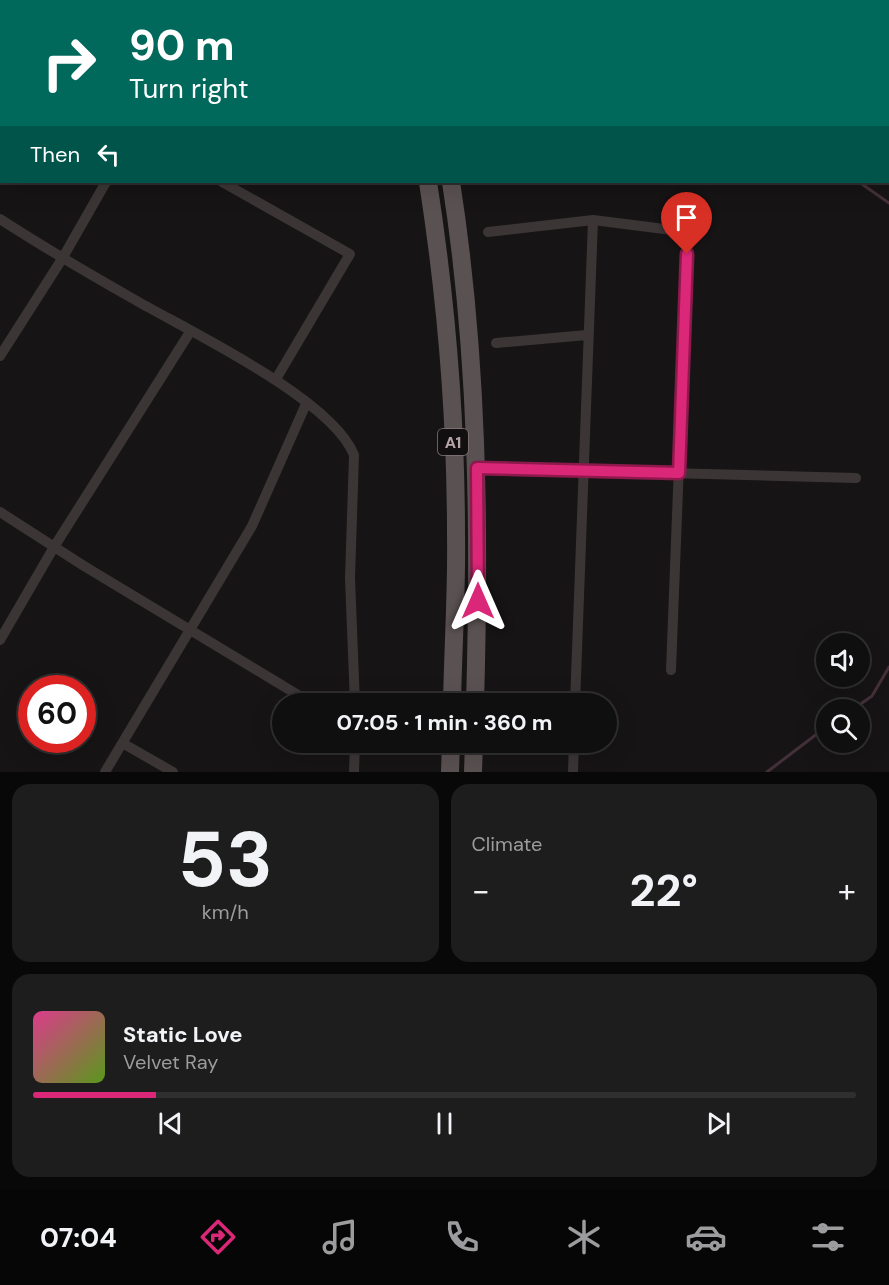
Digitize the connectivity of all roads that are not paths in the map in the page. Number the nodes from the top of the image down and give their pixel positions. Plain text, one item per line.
1 (105, 183) edge
2 (224, 183) edge
3 (428, 183) edge
4 (451, 183) edge
5 (0, 219) edge
6 (593, 220) junction
7 (488, 232) dead end
8 (62, 259) junction
9 (190, 332) junction
10 (587, 335) junction
11 (496, 343) dead end
12 (0, 356) edge
13 (276, 379) junction
14 (306, 404) junction
15 (477, 468) junction
16 (583, 471) junction
17 (679, 473) junction
18 (856, 478) dead end
19 (0, 512) edge
20 (54, 547) junction
21 (190, 629) junction
22 (0, 640) edge
23 (671, 670) dead end
24 (295, 693) edge
25 (355, 693) edge
26 (452, 693) edge
27 (475, 693) edge
28 (575, 693) edge
29 (124, 744) junction
30 (355, 753) edge
31 (451, 753) edge
32 (474, 753) edge
33 (573, 753) edge
34 (105, 772) edge
35 (172, 772) edge
36 (354, 772) edge
37 (450, 772) edge
38 (473, 772) edge
39 (573, 772) edge

1 - 8 street
2 - 13 street
3 - 26 main road, A1
4 - 15 main road, A1
5 - 8 street
6 - 7 street
6 - 10 street
6 - 17 street
8 - 9 street
8 - 12 street
9 - 13 street
9 - 20 street
10 - 11 street
10 - 16 street
13 - 14 street
14 - 21 street
14 - 25 street
15 - 16 street
15 - 27 main road, A1
16 - 17 street
16 - 28 street
17 - 18 street
17 - 23 street
19 - 20 street
20 - 21 street
20 - 22 street
21 - 24 street
21 - 29 street
29 - 34 street
29 - 35 street
30 - 36 street
31 - 37 main road
32 - 38 main road
33 - 39 street

